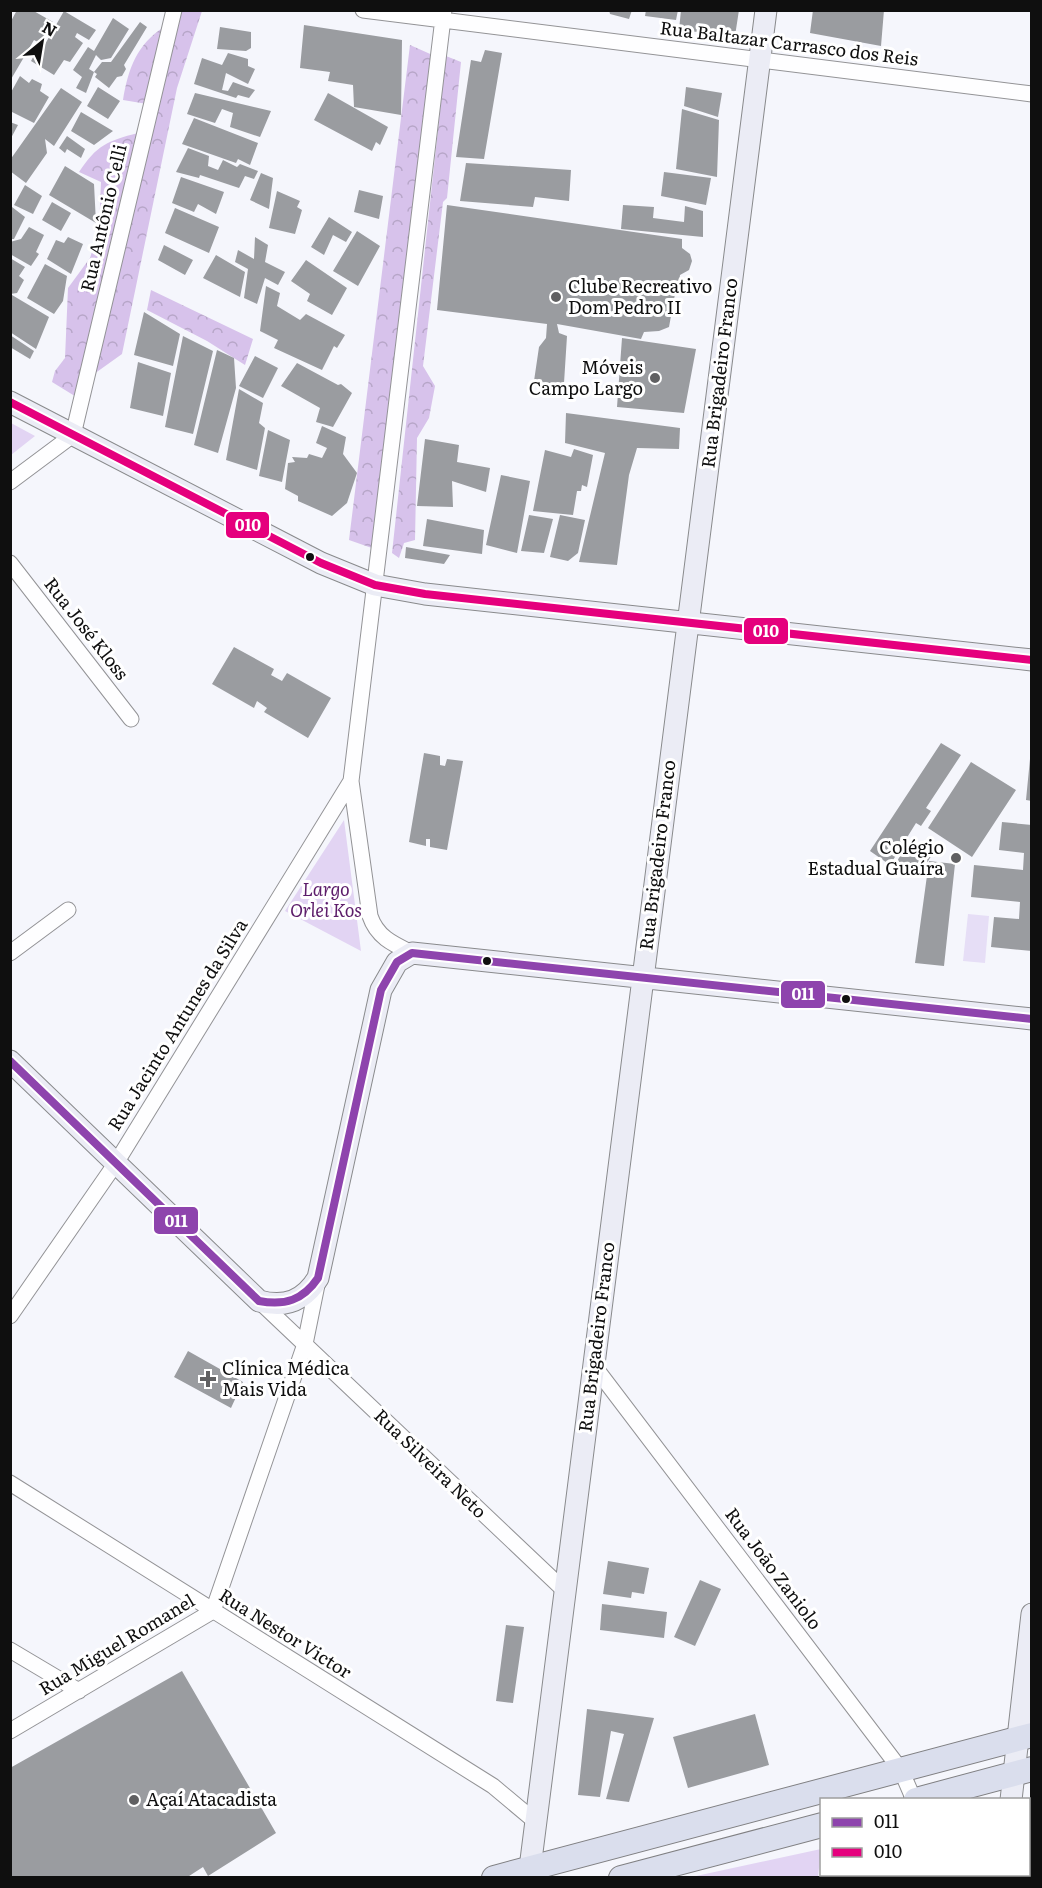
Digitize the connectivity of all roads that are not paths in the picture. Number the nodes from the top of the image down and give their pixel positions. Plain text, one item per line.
1 (174, 10) edge
2 (363, 10) edge
3 (766, 10) edge
4 (443, 15) edge
5 (759, 60) junction
6 (1032, 94) edge
7 (10, 402) edge
8 (73, 435) junction
9 (10, 483) edge
10 (10, 563) edge
11 (375, 585) junction
12 (688, 623) junction
13 (1032, 660) edge
14 (131, 718) dead end
15 (351, 781) junction
16 (68, 910) dead end
17 (10, 953) edge
18 (412, 953) junction
19 (643, 978) junction
20 (1032, 1019) edge
21 (10, 1061) edge
22 (116, 1162) junction
23 (318, 1278) junction
24 (259, 1301) junction
25 (10, 1316) edge
26 (305, 1344) junction
27 (594, 1366) junction
28 (10, 1483) edge
29 (565, 1591) junction
30 (213, 1611) junction
31 (1032, 1614) edge
32 (10, 1650) edge
33 (79, 1691) junction
34 (10, 1731) edge
35 (1025, 1737) edge
36 (901, 1770) junction
37 (1023, 1771) edge
38 (914, 1798) edge
39 (922, 1798) edge
40 (1012, 1798) edge
41 (536, 1822) junction
42 (820, 1825) edge
43 (530, 1873) edge
44 (494, 1878) edge
45 (621, 1878) edge

1 - 8 street, Rua Antônio Celli
2 - 4 street, Rua Baltazar Carrasco dos Reis
3 - 5 main road, Rua Brigadeiro Franco
4 - 5 street, Rua Baltazar Carrasco dos Reis
4 - 11 street
5 - 6 street, Rua Baltazar Carrasco dos Reis
5 - 12 main road, Rua Brigadeiro Franco
7 - 8 main road
8 - 9 street
8 - 11 main road
10 - 14 street, Rua José Kloss
11 - 12 main road
11 - 15 street
12 - 13 main road
12 - 19 main road, Rua Brigadeiro Franco
15 - 18 street
15 - 22 street, Rua Jacinto Antunes da Silva
16 - 17 street
18 - 19 main road
18 - 23 main road
19 - 20 main road
19 - 27 main road, Rua Brigadeiro Franco
21 - 22 main road, Rua Silveira Neto
22 - 24 main road, Rua Silveira Neto
22 - 25 street, Rua Jacinto Antunes da Silva
23 - 24 main road
23 - 26 street
24 - 26 street, Rua Silveira Neto
26 - 29 street, Rua Silveira Neto
26 - 30 street
27 - 29 main road, Rua Brigadeiro Franco
27 - 36 street, Rua João Zaniolo
28 - 30 street, Rua Nestor Victor
29 - 41 main road, Rua Brigadeiro Franco
30 - 33 street, Rua Miguel Romanel
30 - 41 street, Rua Nestor Victor
31 - 35 main road
32 - 33 street
33 - 34 street, Rua Miguel Romanel
35 - 36 main road
35 - 37 main road
36 - 38 street, Rua João Zaniolo
36 - 43 main road
37 - 39 main road
37 - 40 main road
41 - 43 main road, Rua Brigadeiro Franco
42 - 45 main road
43 - 44 main road

